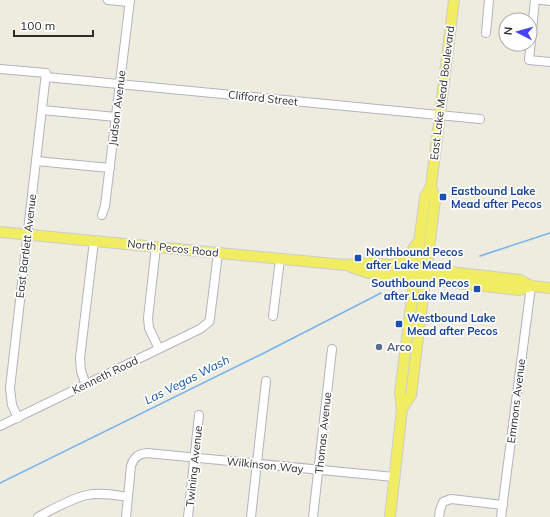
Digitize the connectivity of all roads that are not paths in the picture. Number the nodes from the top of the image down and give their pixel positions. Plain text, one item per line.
1 (108, 0) edge
2 (454, 0) edge
3 (489, 0) edge
4 (534, 0) edge
5 (541, 0) edge
6 (130, 1) edge
7 (550, 1) edge
8 (486, 33) dead end
9 (550, 62) edge
10 (0, 69) edge
11 (46, 75) junction
12 (119, 84) junction
13 (42, 110) junction
14 (440, 115) junction
15 (116, 117) junction
16 (480, 119) dead end
17 (36, 161) junction
18 (110, 168) junction
19 (431, 186) junction
20 (102, 215) dead end
21 (0, 232) edge
22 (28, 234) junction
23 (420, 238) junction
24 (94, 241) junction
25 (156, 247) junction
26 (218, 253) junction
27 (280, 259) junction
28 (345, 265) junction
29 (388, 265) junction
30 (420, 274) junction
31 (532, 286) junction
32 (550, 288) edge
33 (273, 316) dead end
34 (159, 349) junction
35 (332, 349) dead end
36 (266, 381) dead end
37 (86, 384) junction
38 (199, 415) dead end
39 (18, 418) junction
40 (0, 426) edge
41 (195, 458) junction
42 (257, 464) junction
43 (318, 470) junction
44 (394, 478) junction
45 (128, 497) junction
46 (503, 505) junction
47 (54, 513) edge
48 (38, 517) edge
49 (126, 517) edge
50 (188, 517) edge
51 (251, 517) edge
52 (313, 517) edge
53 (390, 517) edge
54 (439, 517) edge
55 (501, 517) edge

1 - 6 street
2 - 14 main road, East Lake Mead Boulevard
3 - 8 street
4 - 9 street
5 - 7 street
6 - 12 street, Judson Avenue
10 - 11 street, Clifford Street
11 - 12 street, Clifford Street
11 - 13 street, East Bartlett Avenue
12 - 14 street, Clifford Street
12 - 15 street, Judson Avenue
13 - 15 street
13 - 17 street, East Bartlett Avenue
14 - 16 street, Clifford Street
14 - 19 main road, East Lake Mead Boulevard
15 - 18 street, Judson Avenue
17 - 18 street
17 - 22 street, East Bartlett Avenue
18 - 20 street, Judson Avenue
19 - 23 main road, East Lake Mead Boulevard
19 - 30 main road, East Lake Mead Boulevard
21 - 22 main road, North Pecos Road
22 - 24 main road, North Pecos Road
22 - 39 street, East Bartlett Avenue
23 - 29 main road
23 - 30 main road, East Lake Mead Boulevard
24 - 25 main road, North Pecos Road
24 - 37 street
25 - 26 main road, North Pecos Road
25 - 34 street
26 - 27 main road, North Pecos Road
26 - 34 street, Kenneth Road
27 - 28 main road, North Pecos Road
27 - 33 street
28 - 29 main road, North Pecos Road
28 - 30 main road, North Pecos Road
29 - 30 main road, North Pecos Road
30 - 31 main road, North Pecos Road
30 - 44 main road, East Lake Mead Boulevard
31 - 32 main road, North Pecos Road
31 - 46 street, Emmons Avenue
34 - 37 street, Kenneth Road
35 - 43 street, Thomas Avenue
36 - 42 street
37 - 39 street, Kenneth Road
38 - 41 street, Twining Avenue
39 - 40 street, Kenneth Road
41 - 42 street, Wilkinson Way
41 - 45 street, Wilkinson Way
41 - 50 street, Twining Avenue
42 - 43 street, Wilkinson Way
42 - 51 street
43 - 44 street, Wilkinson Way
43 - 52 street, Thomas Avenue
44 - 53 main road, East Lake Mead Boulevard
45 - 47 street
45 - 49 street
46 - 54 street
46 - 55 street, Emmons Avenue
47 - 48 street

